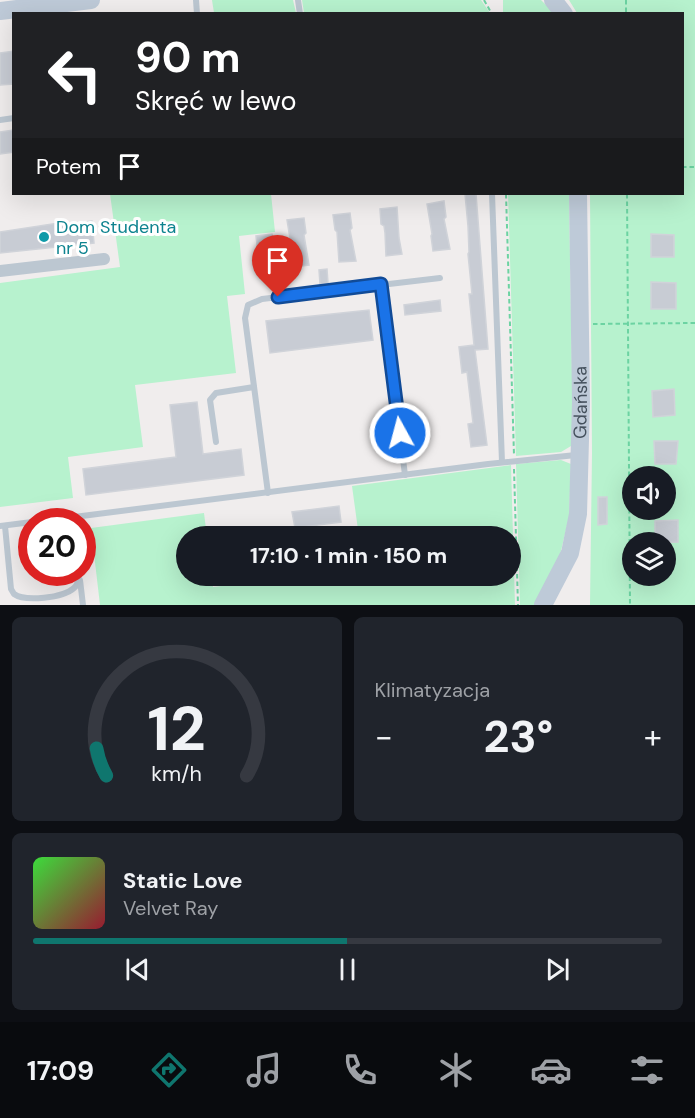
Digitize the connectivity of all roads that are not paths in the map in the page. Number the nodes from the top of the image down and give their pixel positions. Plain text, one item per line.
1 (91, 0) edge
2 (553, 0) edge
3 (27, 7) edge
4 (0, 11) edge
5 (562, 12) edge
6 (492, 195) edge
7 (578, 195) edge
8 (104, 259) dead end
9 (0, 271) edge
10 (440, 278) dead end
11 (381, 284) junction
12 (254, 387) junction
13 (216, 442) dead end
14 (580, 454) junction
15 (502, 462) junction
16 (405, 475) junction
17 (268, 493) junction
18 (96, 517) edge
19 (18, 524) edge
20 (2, 526) edge
21 (76, 586) edge
22 (81, 586) edge
23 (83, 605) edge
24 (543, 605) edge

1 - 3 street
2 - 5 street
3 - 4 street
6 - 15 lane
7 - 14 street, Gdańska
8 - 9 street
10 - 11 lane
11 - 12 lane
11 - 16 lane
12 - 13 lane
12 - 17 lane
14 - 15 lane
14 - 24 street, Gdańska
15 - 16 lane
16 - 17 lane
17 - 18 lane
19 - 20 lane
20 - 21 lane
22 - 23 lane

